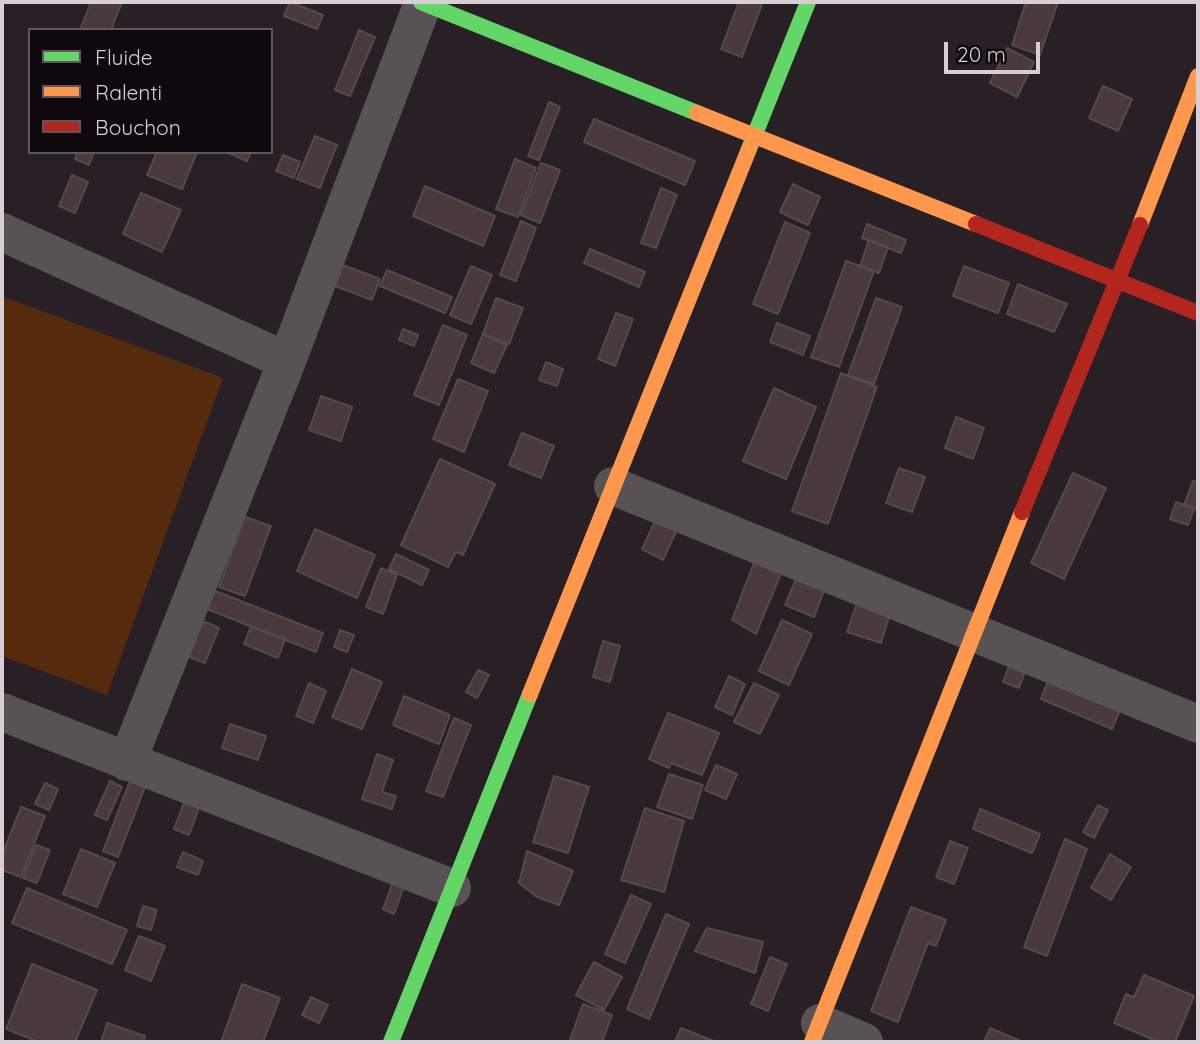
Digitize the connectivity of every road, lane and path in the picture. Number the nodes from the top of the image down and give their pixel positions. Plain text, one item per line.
1 (422, 2) edge
2 (808, 2) edge
3 (1198, 76) edge
4 (755, 135) junction
5 (2, 232) edge
6 (1118, 281) junction
7 (1198, 313) edge
8 (287, 361) junction
9 (613, 486) junction
10 (972, 633) junction
11 (2, 712) edge
12 (1198, 724) edge
13 (127, 762) junction
14 (452, 888) junction
15 (816, 1033) edge
16 (391, 1042) edge
17 (864, 1042) edge

1 - 4 street
1 - 8 street
2 - 4 street
3 - 6 street
4 - 6 street
4 - 9 street
5 - 8 street
6 - 7 street
6 - 10 street
8 - 13 street
9 - 10 street
9 - 14 street
10 - 12 street
10 - 15 street
11 - 13 street
13 - 14 street
14 - 16 street
15 - 17 street

